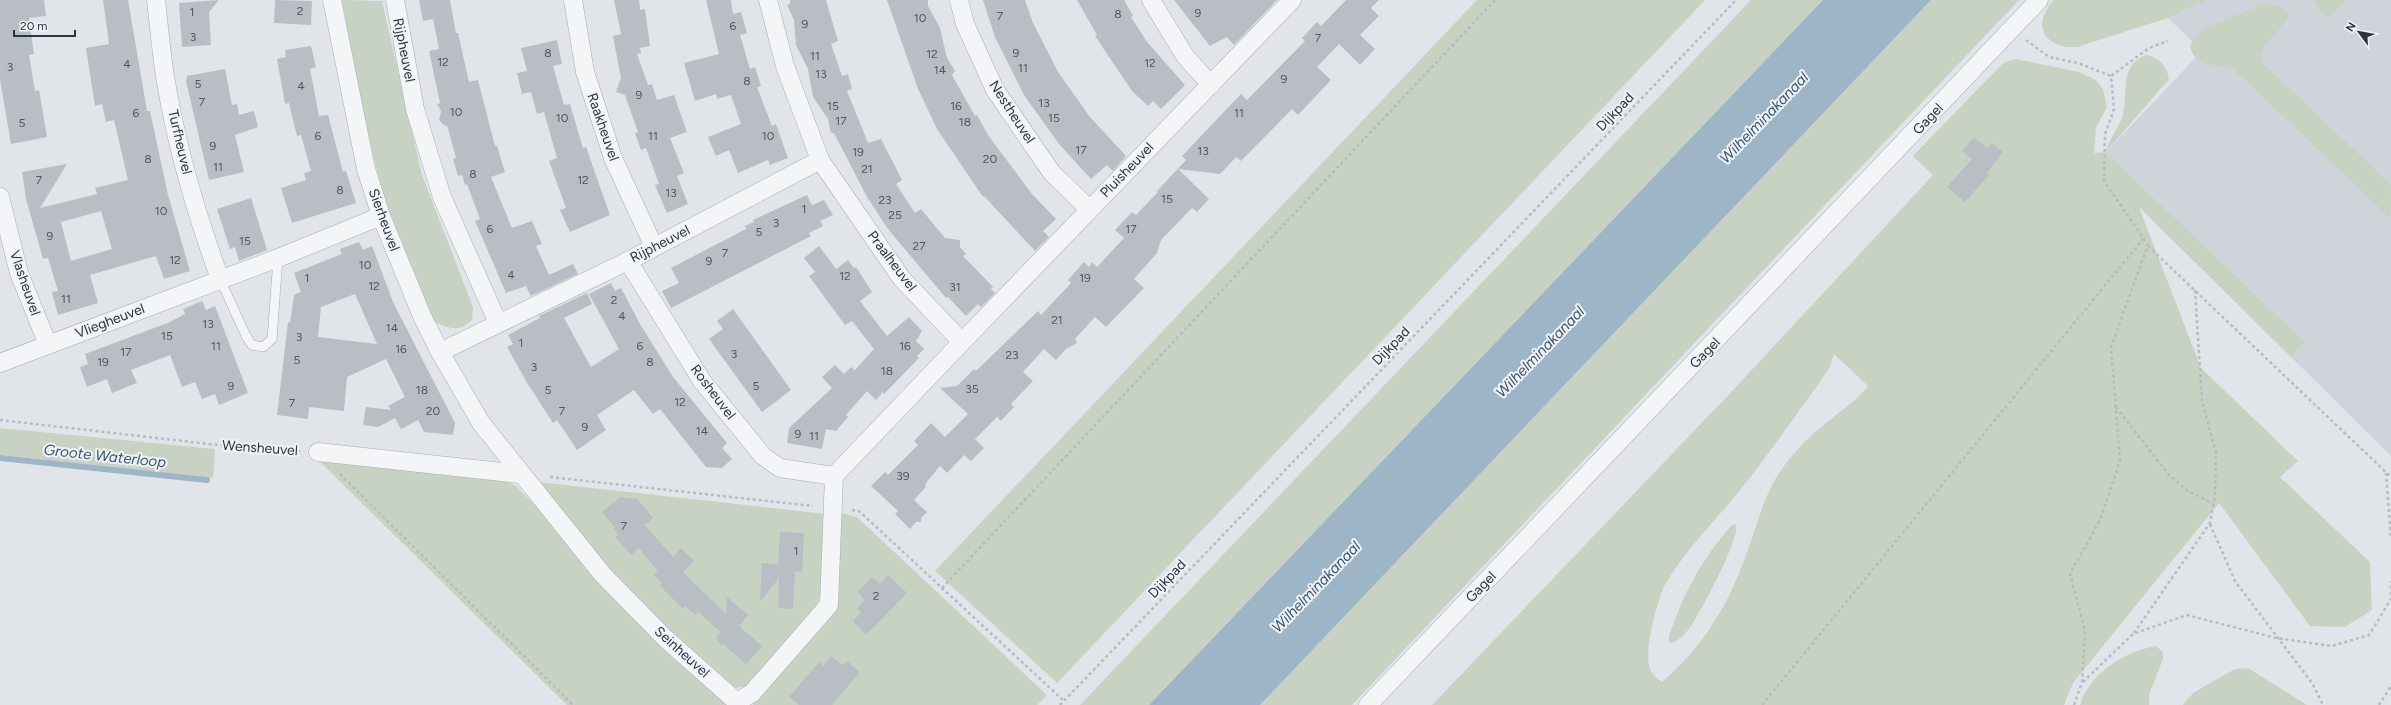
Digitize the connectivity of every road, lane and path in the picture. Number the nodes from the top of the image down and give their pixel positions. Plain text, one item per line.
1 (156, 0) edge
2 (332, 0) edge
3 (395, 0) edge
4 (573, 0) edge
5 (768, 0) edge
6 (959, 0) edge
7 (1151, 0) edge
8 (1292, 0) edge
9 (1495, 0) edge
10 (1736, 0) edge
11 (2039, 0) edge
12 (2011, 30) junction
13 (2168, 41) dead end
14 (2111, 76) junction
15 (1211, 85) junction
16 (820, 160) junction
17 (0, 197) edge
18 (1089, 209) junction
19 (381, 216) junction
20 (2144, 239) junction
21 (2148, 246) junction
22 (654, 247) junction
23 (278, 258) junction
24 (628, 261) junction
25 (220, 279) junction
26 (2195, 290) junction
27 (498, 323) junction
28 (962, 342) junction
29 (48, 345) junction
30 (440, 352) junction
31 (0, 363) edge
32 (2116, 407) junction
33 (0, 420) edge
34 (481, 423) joint
35 (318, 452) junction
36 (2386, 473) junction
37 (520, 474) junction
38 (834, 476) junction
39 (2391, 477) edge
40 (2214, 503) junction
41 (2210, 523) junction
42 (2391, 538) edge
43 (2391, 581) edge
44 (942, 588) dead end
45 (2134, 634) junction
46 (2276, 638) junction
47 (2082, 682) junction
48 (2391, 686) edge
49 (573, 705) edge
50 (1060, 705) edge
51 (1368, 705) edge
52 (1762, 705) edge
53 (2074, 705) edge
54 (2323, 705) edge
55 (2379, 705) edge

1 - 25 street, Turfheuvel
2 - 19 street, Sierheuvel
3 - 27 street, Rijpheuvel
4 - 22 street, Raakheuvel
5 - 16 street, Praalheuvel
6 - 18 street, Nestheuvel
7 - 15 street
8 - 15 street, Pluisheuvel
9 - 44 path
10 - 50 path, Dijkpad
11 - 12 street, Gagel
12 - 14 path
12 - 51 street, Gagel
13 - 14 path
14 - 20 path
15 - 18 street, Pluisheuvel
16 - 22 street, Rijpheuvel
16 - 28 street, Praalheuvel
17 - 29 street, Vlasheuvel
18 - 28 street, Pluisheuvel
19 - 23 street, Vliegheuvel
19 - 30 street, Sierheuvel
20 - 21 path
20 - 52 path
21 - 26 path
21 - 32 path
22 - 24 street, Rijpheuvel
23 - 25 street, Vliegheuvel
23 - 25 lane
24 - 27 street, Rijpheuvel
24 - 38 street, Rosheuvel
25 - 29 street, Vliegheuvel
26 - 36 path
26 - 40 path
27 - 30 street, Rijpheuvel
28 - 38 street
29 - 31 street, Vliegheuvel
30 - 34 street, Sierheuvel
32 - 40 path
32 - 47 path
33 - 35 path, Wensheuvel
34 - 37 street, Seinheuvel
35 - 37 street, Wensheuvel
35 - 49 path
36 - 39 path
36 - 42 path
37 - 38 street, Seinheuvel
40 - 41 path
41 - 45 path
41 - 46 path
43 - 46 path
45 - 46 path
45 - 47 path
46 - 54 path
47 - 53 path
48 - 55 path

